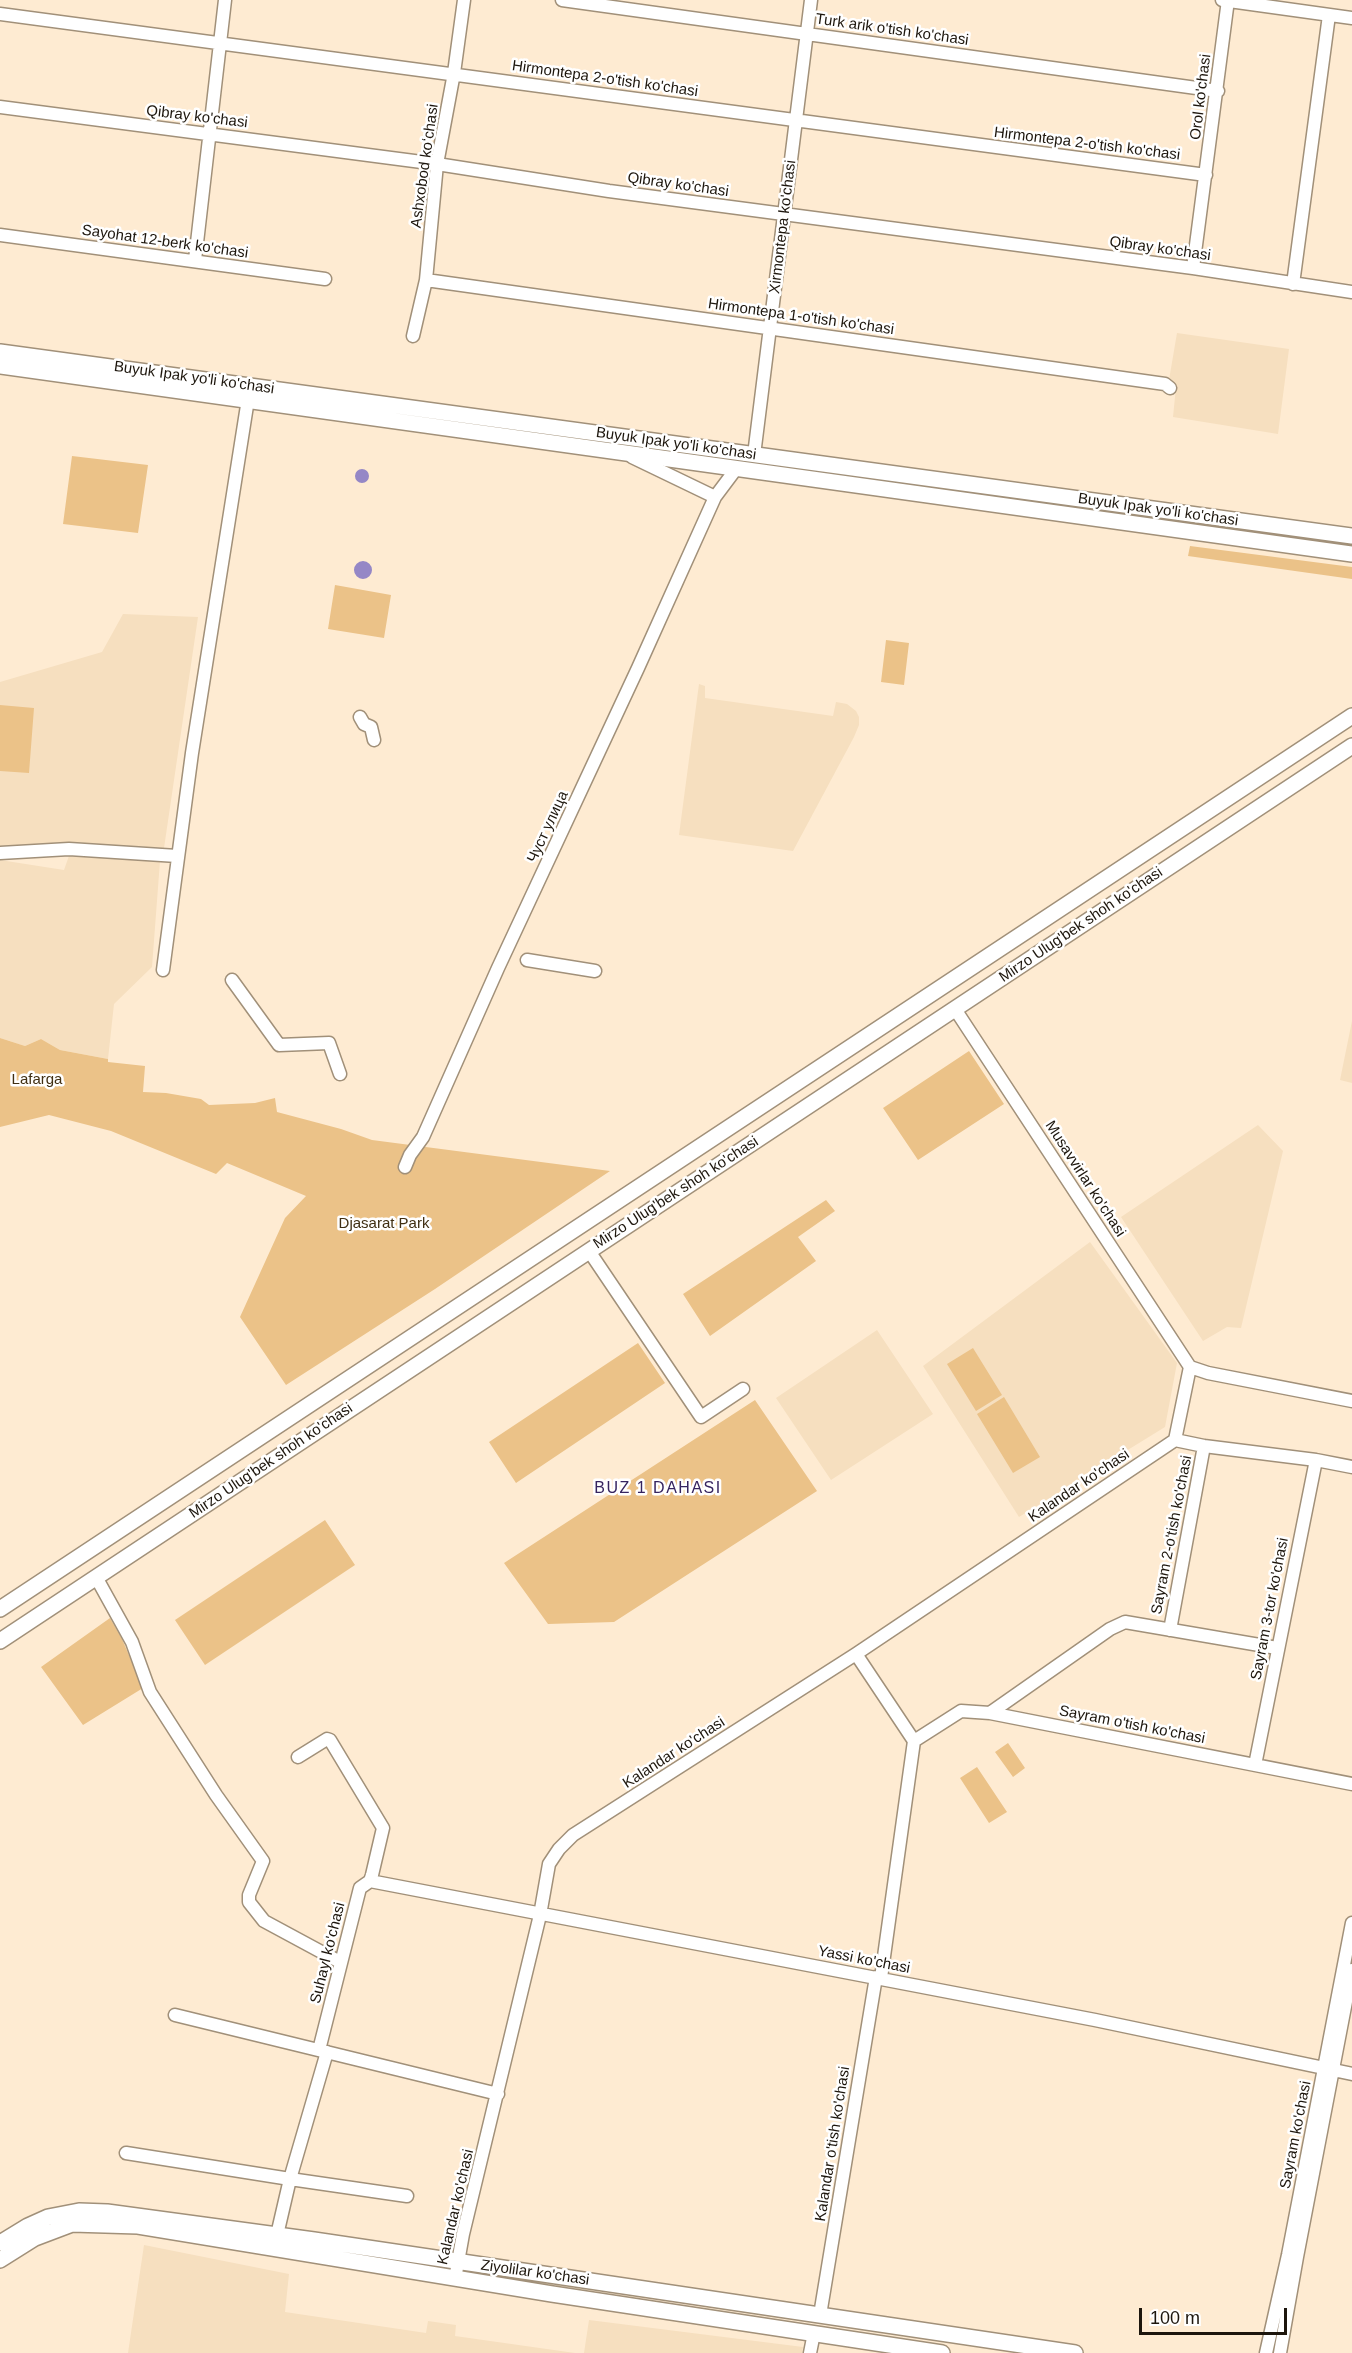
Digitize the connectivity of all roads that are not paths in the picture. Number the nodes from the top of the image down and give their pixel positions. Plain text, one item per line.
1 (225, 0) edge
2 (464, 0) edge
3 (562, 0) edge
4 (811, 0) edge
5 (1226, 0) edge
6 (0, 14) edge
7 (1329, 15) junction
8 (1352, 18) edge
9 (807, 33) junction
10 (220, 42) junction
11 (454, 73) junction
12 (1218, 91) junction
13 (0, 107) edge
14 (795, 122) junction
15 (209, 134) junction
16 (437, 164) junction
17 (1206, 175) junction
18 (784, 214) junction
19 (0, 235) edge
20 (195, 260) junction
21 (1193, 268) junction
22 (325, 279) dead end
23 (426, 280) junction
24 (1293, 284) junction
25 (1352, 292) edge
26 (770, 328) junction
27 (413, 336) dead end
28 (0, 352) edge
29 (0, 366) edge
30 (1170, 388) dead end
31 (249, 393) junction
32 (626, 453) junction
33 (754, 455) junction
34 (736, 469) junction
35 (756, 471) junction
36 (715, 497) junction
37 (1233, 520) junction
38 (1352, 536) edge
39 (1225, 537) junction
40 (1352, 554) edge
41 (1352, 716) edge
42 (360, 717) dead end
43 (374, 740) dead end
44 (1352, 746) edge
45 (0, 853) edge
46 (177, 856) junction
47 (527, 960) dead end
48 (162, 970) dead end
49 (595, 971) dead end
50 (232, 980) dead end
51 (955, 1009) junction
52 (878, 1029) junction
53 (891, 1051) junction
54 (340, 1074) dead end
55 (405, 1167) dead end
56 (589, 1251) junction
57 (1190, 1367) junction
58 (743, 1389) dead end
59 (1352, 1401) edge
60 (1175, 1440) junction
61 (1204, 1446) junction
62 (1316, 1460) junction
63 (1352, 1467) edge
64 (58, 1571) junction
65 (96, 1577) junction
66 (72, 1593) junction
67 (0, 1610) edge
68 (1170, 1630) junction
69 (0, 1641) edge
70 (1277, 1648) junction
71 (856, 1654) junction
72 (990, 1713) junction
73 (914, 1741) junction
74 (298, 1757) dead end
75 (1255, 1765) junction
76 (1352, 1784) edge
77 (370, 1881) junction
78 (540, 1915) junction
79 (1352, 1923) edge
80 (340, 1962) junction
81 (1352, 1970) edge
82 (878, 1978) junction
83 (175, 2015) dead end
84 (323, 2051) junction
85 (1328, 2069) junction
86 (1352, 2074) edge
87 (498, 2094) junction
88 (126, 2152) dead end
89 (290, 2179) junction
90 (407, 2196) dead end
91 (277, 2235) junction
92 (0, 2243) edge
93 (312, 2247) junction
94 (0, 2260) edge
95 (458, 2261) junction
96 (455, 2279) junction
97 (738, 2303) junction
98 (820, 2315) junction
99 (736, 2320) junction
100 (814, 2333) junction
101 (1020, 2349) edge
102 (810, 2353) edge
103 (942, 2353) edge
104 (1075, 2353) edge
105 (1266, 2353) edge
106 (1280, 2353) edge

1 - 10 street
2 - 11 street, Ashxobod koʻchasi
3 - 9 street, Turk arik o'tish ko'chasi
4 - 9 street, Xirmontepa ko'chasi
5 - 7 street
5 - 12 street, Orol ko'chasi
6 - 10 street, Hirmontepa 2-o'tish ko'chasi
7 - 8 street
7 - 24 street
9 - 12 street, Turk arik o'tish ko'chasi
9 - 14 street, Xirmontepa ko'chasi
10 - 11 street, Hirmontepa 2-o'tish ko'chasi
10 - 15 street
11 - 14 street, Hirmontepa 2-o'tish ko'chasi
11 - 16 street, Ashxobod koʻchasi
12 - 17 street, Orol ko'chasi
13 - 15 street, Qibray ko'chasi
14 - 17 street, Hirmontepa 2-o'tish ko'chasi
14 - 18 street, Xirmontepa ko'chasi
15 - 16 street, Qibray ko'chasi
15 - 20 street
16 - 18 street, Qibray ko'chasi
16 - 23 street, Ashxobod koʻchasi
17 - 21 street, Orol ko'chasi
18 - 21 street, Qibray ko'chasi
18 - 26 street, Xirmontepa ko'chasi
19 - 20 street, Sayohat 12-berk ko'chasi
20 - 22 street, Sayohat 12-berk ko'chasi
21 - 24 street, Qibray ko'chasi
23 - 26 street, Hirmontepa 1-o'tish ko'chasi
23 - 27 street, Ashxobod koʻchasi
24 - 25 street, Qibray ko'chasi
26 - 30 street, Hirmontepa 1-o'tish ko'chasi
26 - 33 street, Xirmontepa ko'chasi
28 - 31 main road, Buyuk Ipak yo'li ko'chasi
29 - 31 main road, Buyuk Ipak yo'li ko'chasi
31 - 32 main road, Buyuk Ipak yo'li ko'chasi
31 - 33 main road, Buyuk Ipak yo'li ko'chasi
31 - 46 street
32 - 34 main road, Buyuk Ipak yo'li ko'chasi
32 - 36 street
33 - 34 main road
33 - 35 main road, Xirmontepa ko'chasi
33 - 37 main road, Buyuk Ipak yo'li ko'chasi
34 - 35 main road, Buyuk Ipak yo'li ko'chasi
34 - 36 street, Чуст улица
35 - 39 main road, Buyuk Ipak yo'li ko'chasi
36 - 55 street, Чуст улица
37 - 38 main road, Buyuk Ipak yo'li ko'chasi
37 - 39 main road
39 - 40 main road, Buyuk Ipak yo'li ko'chasi
41 - 52 main road, Mirzo Ulug'bek shoh ko'chasi
42 - 43 street
44 - 51 main road, Mirzo Ulug'bek shoh ko'chasi
45 - 46 street
46 - 48 street
47 - 49 street
50 - 54 street
51 - 53 main road, Mirzo Ulug'bek shoh ko'chasi
51 - 57 street, Musavvirlar ko'chasi
52 - 53 main road
52 - 64 main road, Mirzo Ulug'bek shoh ko'chasi
53 - 56 main road, Mirzo Ulug'bek shoh ko'chasi
56 - 58 street
56 - 65 main road, Mirzo Ulug'bek shoh ko'chasi
57 - 59 street
57 - 60 street
60 - 61 street
60 - 71 street, Kalandar ko'chasi
61 - 62 street
61 - 68 street, Sayram 2-o'tish ko'chasi
62 - 63 street
62 - 70 street, Sayram 3-tor ko'chasi
64 - 66 main road
64 - 67 main road, Mirzo Ulug'bek shoh ko'chasi
65 - 66 main road, Mirzo Ulug'bek shoh ko'chasi
65 - 80 street
66 - 69 main road, Mirzo Ulug'bek shoh ko'chasi
68 - 70 street
68 - 72 street
70 - 75 street, Sayram 3-tor ko'chasi
71 - 73 street
71 - 78 street, Kalandar ko'chasi
72 - 73 street, Sayram o'tish ko'chasi
72 - 75 street, Sayram o'tish ko'chasi
73 - 82 street, Kalandar o'tish ko'chasi
74 - 77 street, Suhayl ko'chasi
75 - 76 street, Sayram o'tish ko'chasi
77 - 78 street, Yassi ko'chasi
77 - 80 street, Suhayl ko'chasi
78 - 82 street, Yassi ko'chasi
78 - 87 street, Kalandar ko'chasi
79 - 85 street, Sayram ko'chasi
80 - 84 street, Suhayl ko'chasi
81 - 85 street, Sayram ko'chasi
82 - 85 street, Yassi ko'chasi
82 - 98 street, Kalandar o'tish ko'chasi
83 - 84 street
84 - 87 street
84 - 89 street, Suhayl ko'chasi
85 - 86 street, Yassi ko'chasi
85 - 105 street, Sayram ko'chasi
85 - 106 street, Sayram ko'chasi
87 - 95 street, Kalandar ko'chasi
88 - 89 street
89 - 90 street
89 - 91 street, Suhayl ko'chasi
91 - 92 main road, Ziyolilar ko'chasi
91 - 93 main road, Ziyolilar ko'chasi
93 - 94 main road, Ziyolilar ko'chasi
93 - 95 main road, Ziyolilar ko'chasi
93 - 96 main road, Ziyolilar ko'chasi
95 - 96 street, Kalandar ko'chasi
95 - 97 main road, Ziyolilar ko'chasi
96 - 99 main road, Ziyolilar ko'chasi
97 - 98 main road, Ziyolilar ko'chasi
97 - 99 main road
98 - 101 main road, Ziyolilar ko'chasi
99 - 100 main road, Ziyolilar ko'chasi
100 - 102 street
100 - 103 main road, Ziyolilar ko'chasi
101 - 104 main road, Ziyolilar ko'chasi

